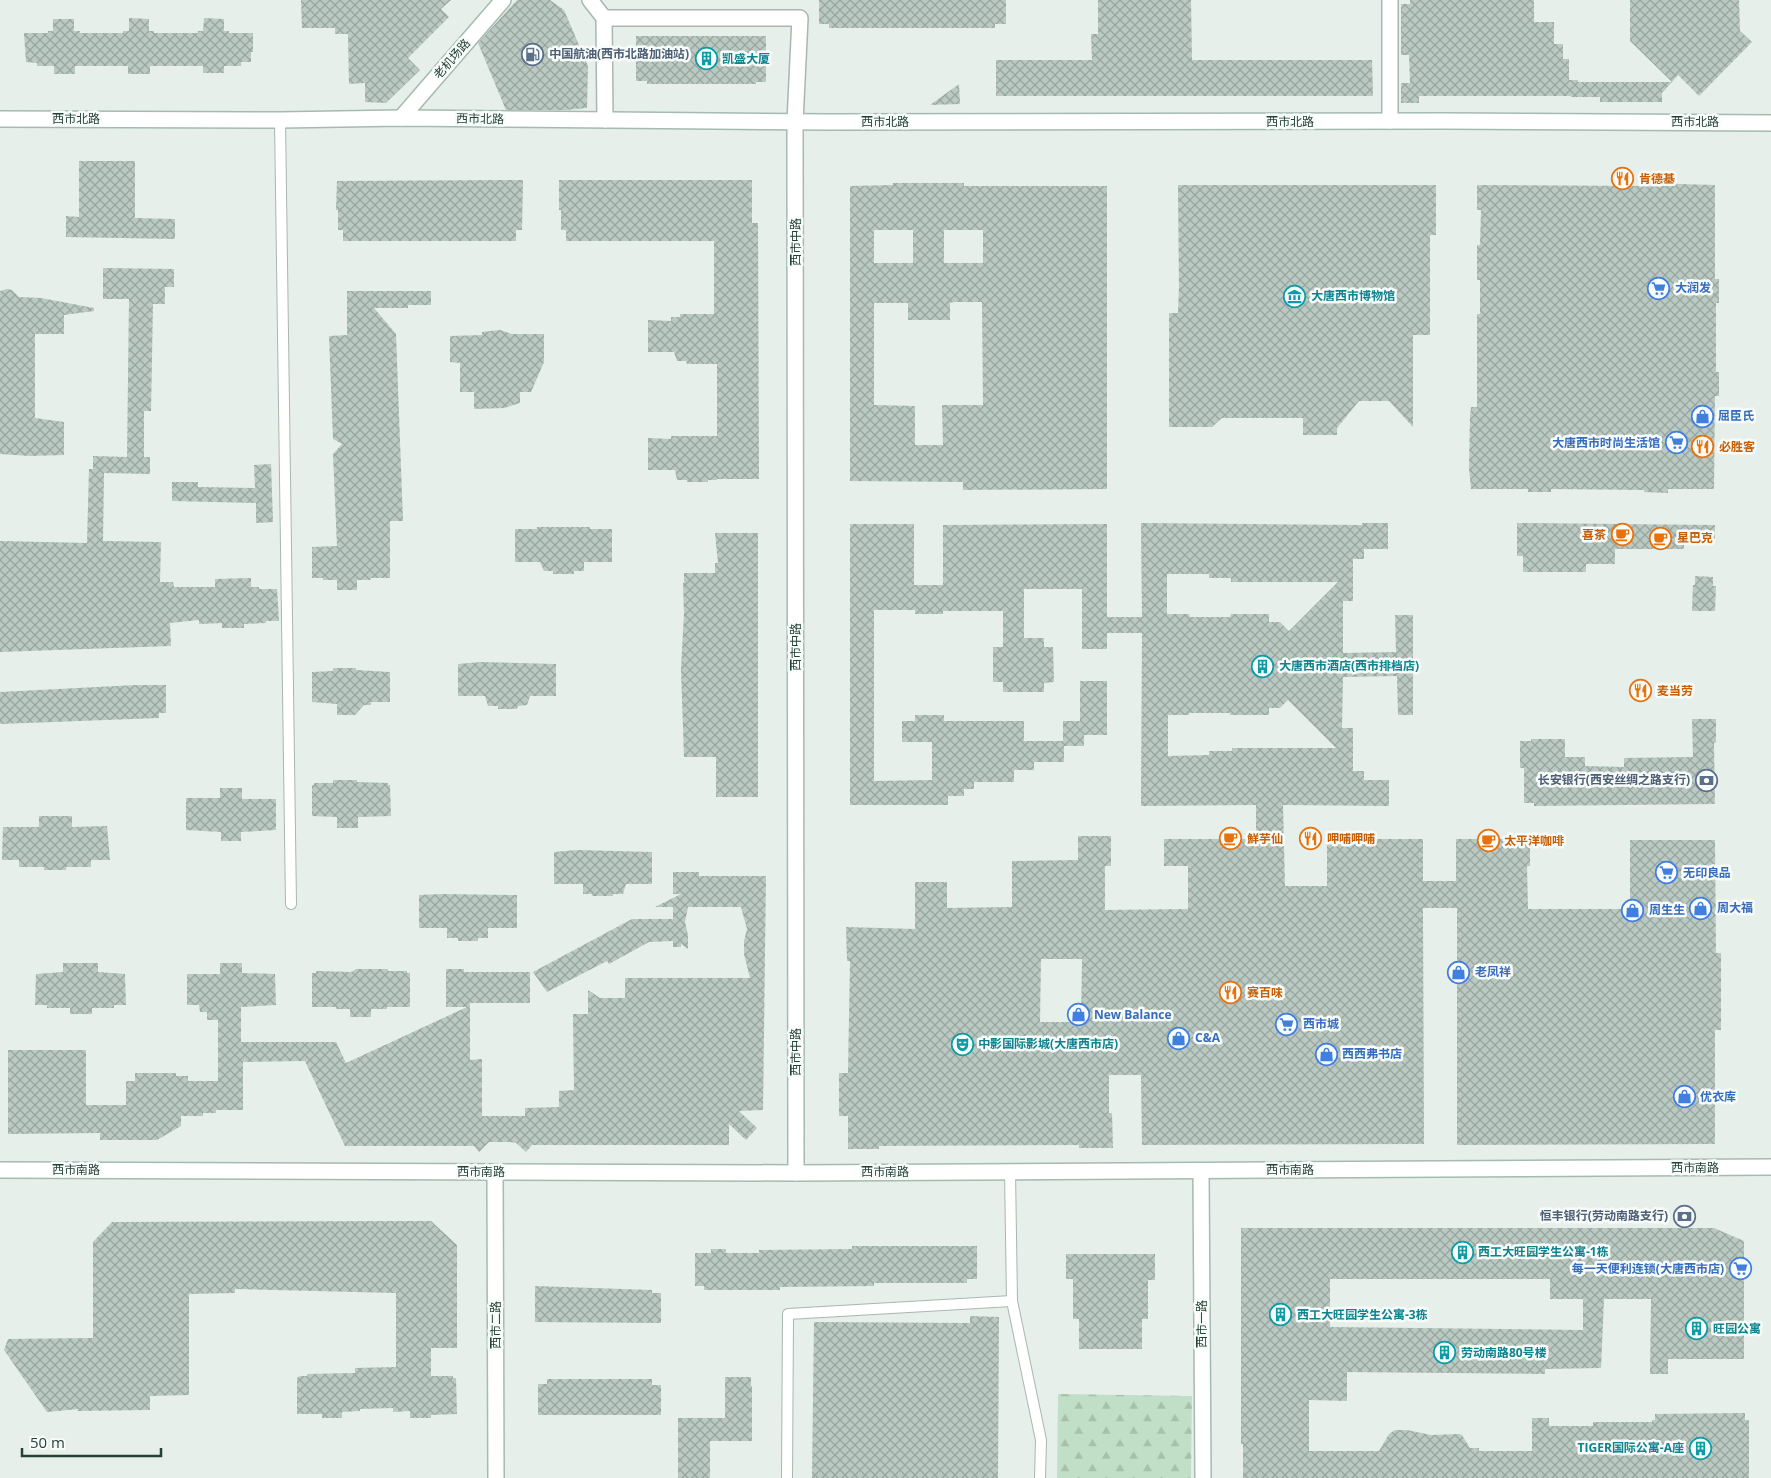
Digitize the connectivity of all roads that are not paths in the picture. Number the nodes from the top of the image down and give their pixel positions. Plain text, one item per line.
1 (504, 0) edge
2 (590, 0) edge
3 (1390, 0) edge
4 (604, 18) junction
5 (401, 118) junction
6 (0, 119) edge
7 (280, 120) junction
8 (605, 120) junction
9 (1390, 121) junction
10 (796, 122) junction
11 (1771, 123) edge
12 (291, 904) dead end
13 (1771, 1167) edge
14 (0, 1170) edge
15 (1010, 1171) junction
16 (1201, 1171) junction
17 (495, 1172) junction
18 (796, 1173) junction
19 (1012, 1301) junction
20 (496, 1478) edge
21 (787, 1478) edge
22 (1040, 1478) edge
23 (1203, 1478) edge

1 - 5 street, 老机场路
2 - 4 street
3 - 9 street
4 - 8 street
4 - 10 street, 西市中路
5 - 7 street, 西市北路
5 - 8 street, 西市北路
6 - 7 street, 西市北路
7 - 12 lane
8 - 10 street, 西市北路
9 - 10 street, 西市北路
9 - 11 street, 西市北路
10 - 18 street, 西市中路
13 - 16 street, 西市南路
14 - 17 street, 西市南路
15 - 16 street, 西市南路
15 - 18 street, 西市南路
15 - 19 lane
16 - 23 street, 西市一路
17 - 18 street, 西市南路
17 - 20 street, 西市二路
19 - 21 lane
19 - 22 lane

